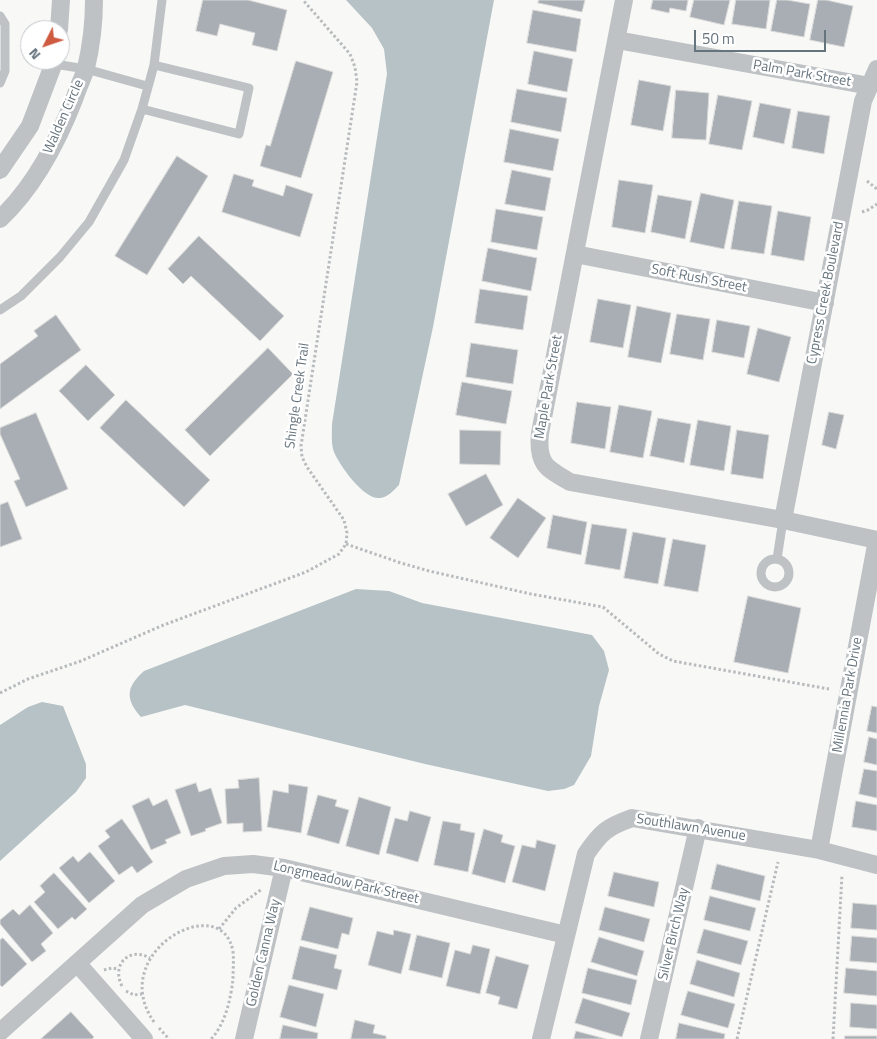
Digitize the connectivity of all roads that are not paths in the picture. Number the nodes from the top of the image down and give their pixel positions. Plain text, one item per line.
1 (61, 0) edge
2 (94, 0) edge
3 (162, 0) edge
4 (624, 0) edge
5 (0, 16) edge
6 (60, 20) edge
7 (616, 40) junction
8 (70, 65) edge
9 (154, 65) junction
10 (86, 69) junction
11 (52, 70) edge
12 (877, 70) edge
13 (0, 83) edge
14 (147, 86) junction
15 (870, 86) junction
16 (142, 109) junction
17 (0, 170) edge
18 (0, 219) edge
19 (574, 254) junction
20 (824, 303) junction
21 (0, 310) edge
22 (783, 520) junction
23 (877, 540) edge
24 (777, 559) dead end
25 (698, 828) junction
26 (819, 850) junction
27 (877, 864) edge
28 (284, 868) junction
29 (566, 935) junction
30 (77, 964) junction
31 (0, 1032) edge
32 (144, 1039) edge
33 (244, 1039) edge
34 (542, 1039) edge
35 (649, 1039) edge

1 - 6 street
2 - 10 street, Walden Circle
3 - 9 lane
4 - 7 street, Maple Park Street
5 - 13 lane
7 - 15 street, Palm Park Street
7 - 19 street, Maple Park Street
8 - 10 lane
9 - 14 lane
9 - 16 lane
10 - 14 lane
10 - 18 street, Walden Circle
11 - 17 street, Walden Circle
12 - 15 street, Cypress Creek Boulevard
14 - 16 lane
15 - 20 street, Cypress Creek Boulevard
16 - 21 lane
19 - 20 street, Soft Rush Street
19 - 22 street, Maple Park Street
20 - 22 street, Cypress Creek Boulevard
22 - 23 street, Maple Park Street
22 - 24 lane
23 - 26 street, Millennia Park Drive
25 - 26 street, Southlawn Avenue
25 - 29 street, Southlawn Avenue
25 - 35 street, Silver Birch Way
26 - 27 street, Southlawn Avenue
28 - 29 street, Longmeadow Park Street
28 - 30 street, Longmeadow Park Street
28 - 33 street, Golden Canna Way
29 - 34 street, Southlawn Avenue
30 - 31 street, Longmeadow Park Street
30 - 32 street

